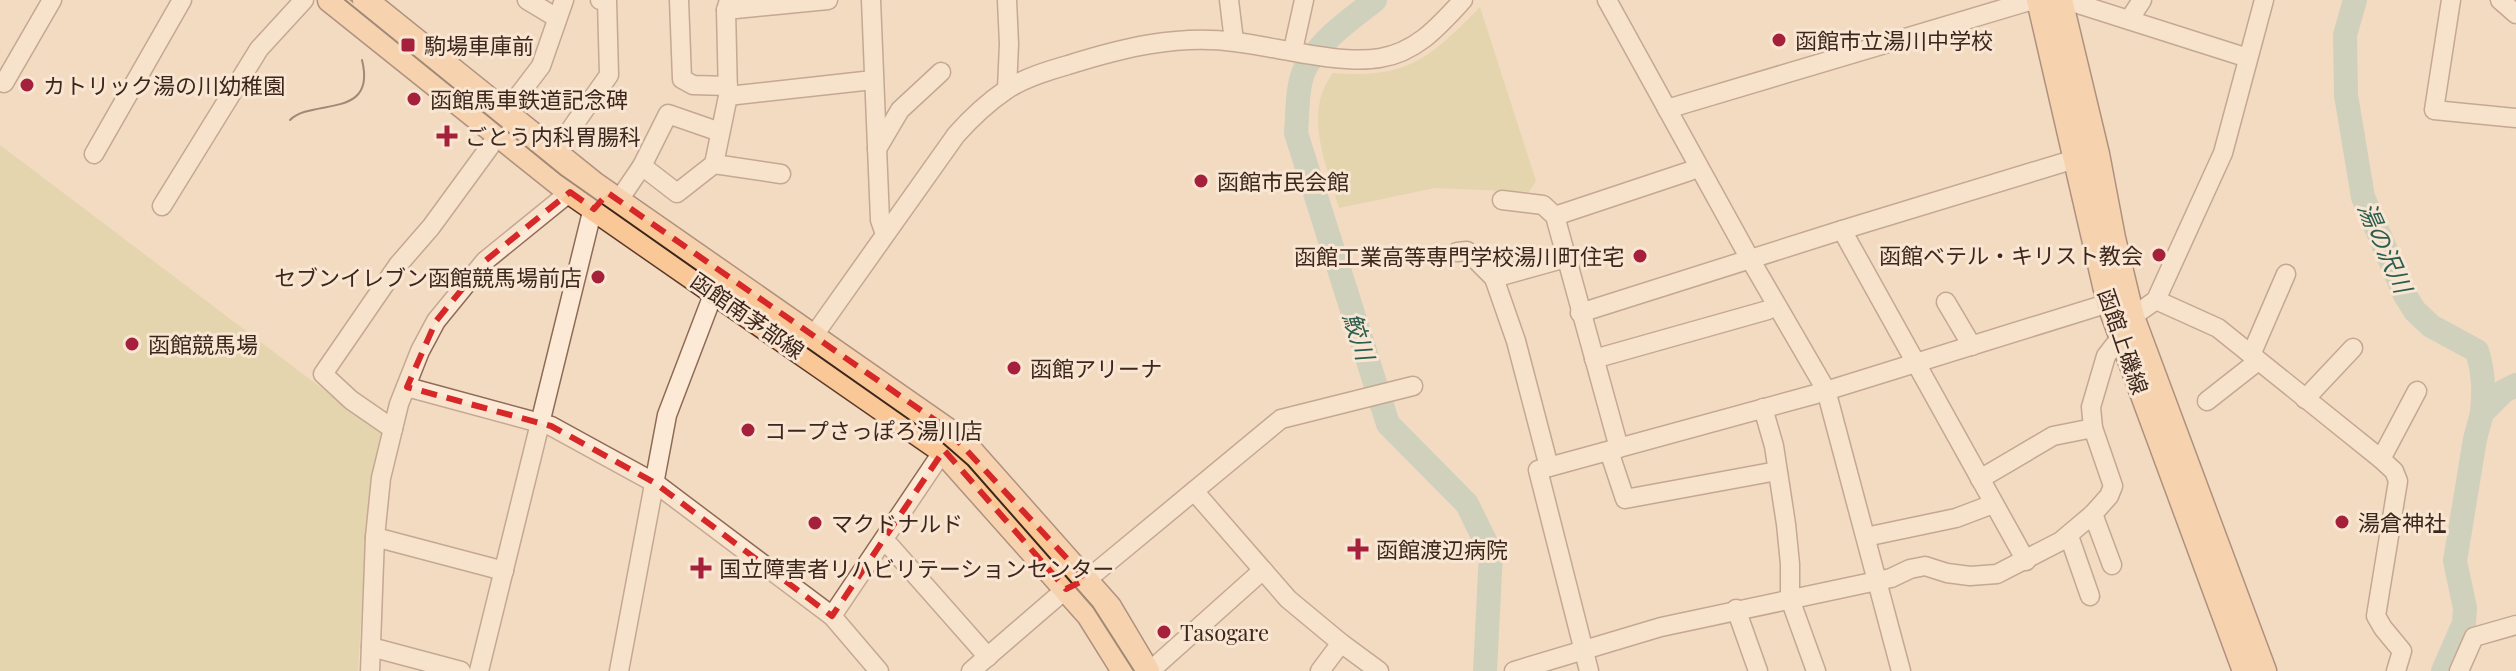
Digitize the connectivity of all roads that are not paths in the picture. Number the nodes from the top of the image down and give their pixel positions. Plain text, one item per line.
1 (182, 0) edge
2 (304, 0) edge
3 (330, 0) edge
4 (365, 0) edge
5 (527, 0) edge
6 (564, 0) edge
7 (600, 0) edge
8 (679, 0) edge
9 (828, 0) edge
10 (871, 0) edge
11 (1007, 0) edge
12 (1229, 0) edge
13 (1304, 0) edge
14 (1463, 0) edge
15 (1607, 0) edge
16 (2050, 0) edge
17 (2142, 0) edge
18 (2264, 0) edge
19 (2451, 0) edge
20 (2500, 0) edge
21 (49, 1) edge
22 (728, 5) edge
23 (2516, 14) edge
24 (557, 18) junction
25 (2129, 20) junction
26 (1234, 41) junction
27 (1295, 51) junction
28 (2248, 58) junction
29 (941, 72) dead end
30 (873, 80) junction
31 (0, 81) edge
32 (1007, 89) junction
33 (728, 91) junction
34 (512, 104) dead end
35 (1667, 109) junction
36 (2516, 118) edge
37 (720, 132) junction
38 (561, 143) dead end
39 (491, 145) dead end
40 (875, 152) junction
41 (94, 154) dead end
42 (2087, 156) junction
43 (714, 164) junction
44 (642, 166) junction
45 (1690, 171) dead end
46 (781, 174) dead end
47 (570, 192) junction
48 (608, 197) junction
49 (1502, 200) dead end
50 (162, 206) dead end
51 (1555, 216) junction
52 (1842, 230) junction
53 (885, 234) junction
54 (1457, 252) dead end
55 (1566, 258) junction
56 (1750, 259) junction
57 (2286, 274) dead end
58 (1494, 278) junction
59 (720, 284) junction
60 (2156, 300) junction
61 (1946, 302) dead end
62 (2109, 303) junction
63 (1768, 310) dead end
64 (1580, 313) junction
65 (2126, 328) junction
66 (808, 344) junction
67 (1972, 346) junction
68 (2353, 348) dead end
69 (2255, 358) junction
70 (1594, 359) junction
71 (1917, 364) junction
72 (1413, 386) dead end
73 (407, 387) junction
74 (1826, 390) junction
75 (2417, 391) dead end
76 (2305, 399) junction
77 (2207, 401) dead end
78 (1763, 408) junction
79 (541, 423) junction
80 (2093, 428) junction
81 (393, 429) junction
82 (1614, 449) junction
83 (943, 451) junction
84 (2381, 459) junction
85 (1549, 467) junction
86 (1777, 471) junction
87 (1980, 479) junction
88 (655, 483) junction
89 (1194, 491) junction
90 (1993, 504) junction
91 (2093, 514) junction
92 (1875, 535) dead end
93 (2069, 536) junction
94 (375, 537) junction
95 (890, 546) dead end
96 (2026, 561) junction
97 (2112, 565) dead end
98 (1263, 570) junction
99 (504, 571) junction
100 (1878, 580) junction
101 (1076, 584) junction
102 (2090, 596) dead end
103 (1790, 599) junction
104 (1736, 609) junction
105 (832, 616) junction
106 (2516, 625) edge
107 (1341, 643) junction
108 (371, 647) junction
109 (1584, 648) junction
110 (988, 657) junction
111 (1516, 670) edge
112 (1754, 670) edge
113 (2461, 670) edge
114 (370, 671) edge
115 (461, 671) edge
116 (479, 671) edge
117 (619, 671) edge
118 (879, 671) edge
119 (971, 671) edge
120 (1124, 671) edge
121 (1149, 671) edge
122 (1320, 671) edge
123 (1379, 671) edge
124 (1589, 671) edge
125 (1816, 671) edge
126 (1901, 671) edge
127 (2245, 671) edge
128 (2264, 671) edge
129 (2396, 671) edge

1 - 41 street
2 - 50 street
3 - 47 main road, 函館南茅部線
4 - 48 main road, 函館南茅部線
5 - 24 street
6 - 24 street
7 - 38 street
8 - 33 street
9 - 22 street
10 - 30 street
11 - 32 street
12 - 26 street
13 - 27 street
14 - 27 street
15 - 35 street
16 - 25 street
16 - 35 street
16 - 42 main road, 函館上磯線
17 - 25 street
18 - 28 street
19 - 36 street
20 - 23 street
21 - 31 street
22 - 33 street
24 - 34 street
25 - 28 street
26 - 27 street
26 - 32 street
28 - 60 street
29 - 40 street
30 - 33 street
30 - 40 street
32 - 53 street
33 - 37 street
35 - 56 street
37 - 43 street
37 - 44 street
39 - 81 street
40 - 53 street
42 - 52 street
42 - 62 main road, 函館上磯線
42 - 65 main road, 函館上磯線
43 - 44 street
43 - 46 street
44 - 48 street
45 - 51 street
47 - 48 main road, 函館南茅部線
47 - 73 street
48 - 59 main road, 函館南茅部線
48 - 79 street
49 - 51 street
51 - 55 street
52 - 56 street
52 - 71 street
53 - 66 street
54 - 58 street
55 - 58 street
55 - 64 street
56 - 64 street
56 - 74 street
57 - 69 street
58 - 85 street
59 - 66 main road, 函館南茅部線
59 - 88 street
60 - 65 street
60 - 69 street
61 - 67 street
62 - 65 main road, 函館上磯線
62 - 67 street
63 - 70 street
64 - 70 street
65 - 80 street
65 - 127 main road, 函館上磯線
65 - 128 main road, 函館上磯線
66 - 83 main road, 函館南茅部線
66 - 101 main road, 函館南茅部線
67 - 71 street
68 - 76 street
69 - 76 street
69 - 77 street
70 - 82 street
71 - 74 street
71 - 87 street
72 - 89 street
73 - 79 street
73 - 81 street
74 - 78 street
74 - 100 street
75 - 84 street
76 - 84 street
78 - 82 street
78 - 86 street
79 - 88 street
79 - 99 street
80 - 87 street
80 - 91 street
81 - 94 street
82 - 85 street
82 - 86 street
83 - 101 main road, 函館南茅部線
83 - 105 street
84 - 129 street
85 - 109 street
86 - 103 street
87 - 90 street
88 - 105 street
88 - 117 street
89 - 98 street
89 - 101 street
90 - 92 street
90 - 96 street
91 - 93 street
91 - 97 street
93 - 96 street
93 - 102 street
94 - 99 street
94 - 108 street
95 - 110 street
96 - 100 street
98 - 107 street
98 - 121 street
99 - 116 street
100 - 103 street
100 - 126 street
101 - 110 street
101 - 120 main road, 函館南茅部線
101 - 121 main road, 函館南茅部線
103 - 104 street
103 - 125 street
104 - 109 street
104 - 112 street
105 - 118 street
106 - 113 street
107 - 122 street
107 - 123 street
108 - 114 street
108 - 115 street
109 - 111 street
109 - 124 street
110 - 119 street

